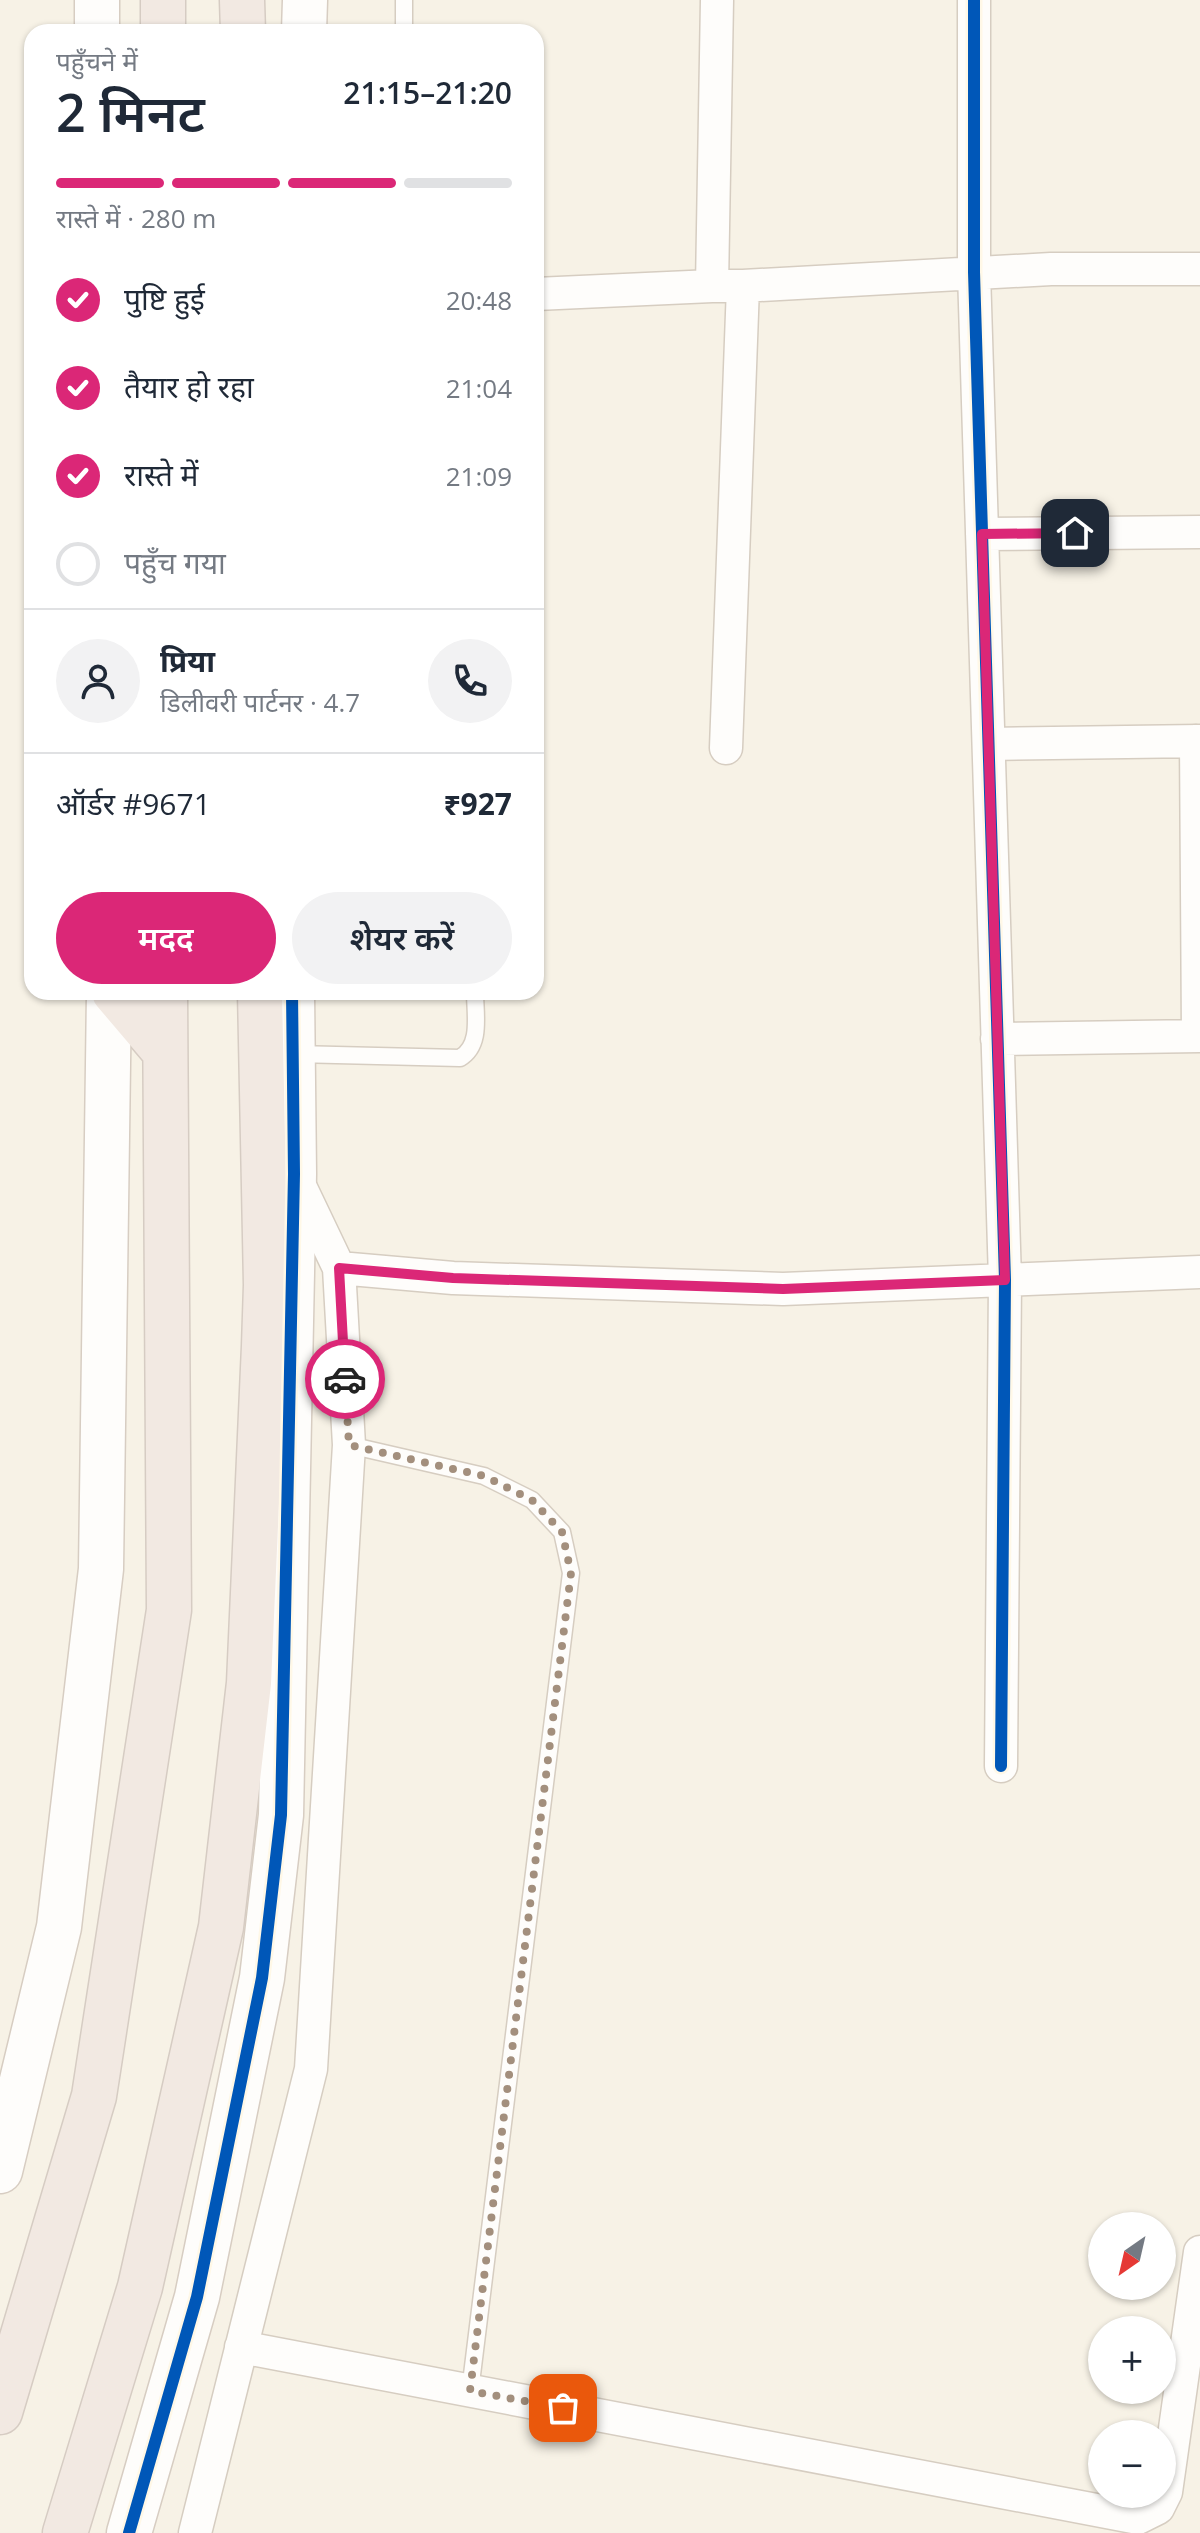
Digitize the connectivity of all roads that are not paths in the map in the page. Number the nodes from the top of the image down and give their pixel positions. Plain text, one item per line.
1 (97, 0) edge
2 (163, 0) edge
3 (242, 0) edge
4 (305, 0) edge
5 (404, 0) edge
6 (717, 0) edge
7 (974, 0) edge
8 (97, 24) edge
9 (163, 24) edge
10 (243, 24) edge
11 (304, 24) edge
12 (404, 24) edge
13 (1200, 269) edge
14 (974, 272) junction
15 (727, 286) junction
16 (544, 294) edge
17 (1200, 532) edge
18 (982, 534) junction
19 (1198, 741) edge
20 (989, 744) junction
21 (726, 748) dead end
22 (112, 1000) edge
23 (119, 1000) edge
24 (165, 1000) edge
25 (262, 1000) edge
26 (288, 1000) edge
27 (475, 1000) edge
28 (1199, 1036) edge
29 (997, 1039) junction
30 (165, 1052) junction
31 (277, 1058) junction
32 (294, 1174) junction
33 (339, 1268) junction
34 (1200, 1272) edge
35 (1005, 1280) junction
36 (349, 1445) junction
37 (1001, 1766) dead end
38 (0, 2171) edge
39 (1200, 2252) edge
40 (241, 2347) junction
41 (470, 2391) junction
42 (0, 2412) edge
43 (65, 2533) edge
44 (129, 2533) edge
45 (195, 2533) edge

1 - 8 street
2 - 9 highway
3 - 10 highway
4 - 11 street
5 - 12 lane
6 - 15 street
7 - 14 street
13 - 14 street
14 - 15 street
14 - 18 street
15 - 16 street
15 - 21 street
17 - 18 street
18 - 20 street
19 - 20 street
19 - 28 street
20 - 29 street
22 - 38 street
23 - 30 highway
24 - 30 highway
25 - 31 highway
26 - 31 street
27 - 31 lane
28 - 29 street
29 - 35 street
30 - 42 highway
31 - 32 street
31 - 43 highway
32 - 33 street
32 - 44 street
33 - 35 street
33 - 36 street
34 - 35 street
35 - 37 street
36 - 40 street
36 - 41 lane
39 - 41 street
40 - 41 street
40 - 45 street

